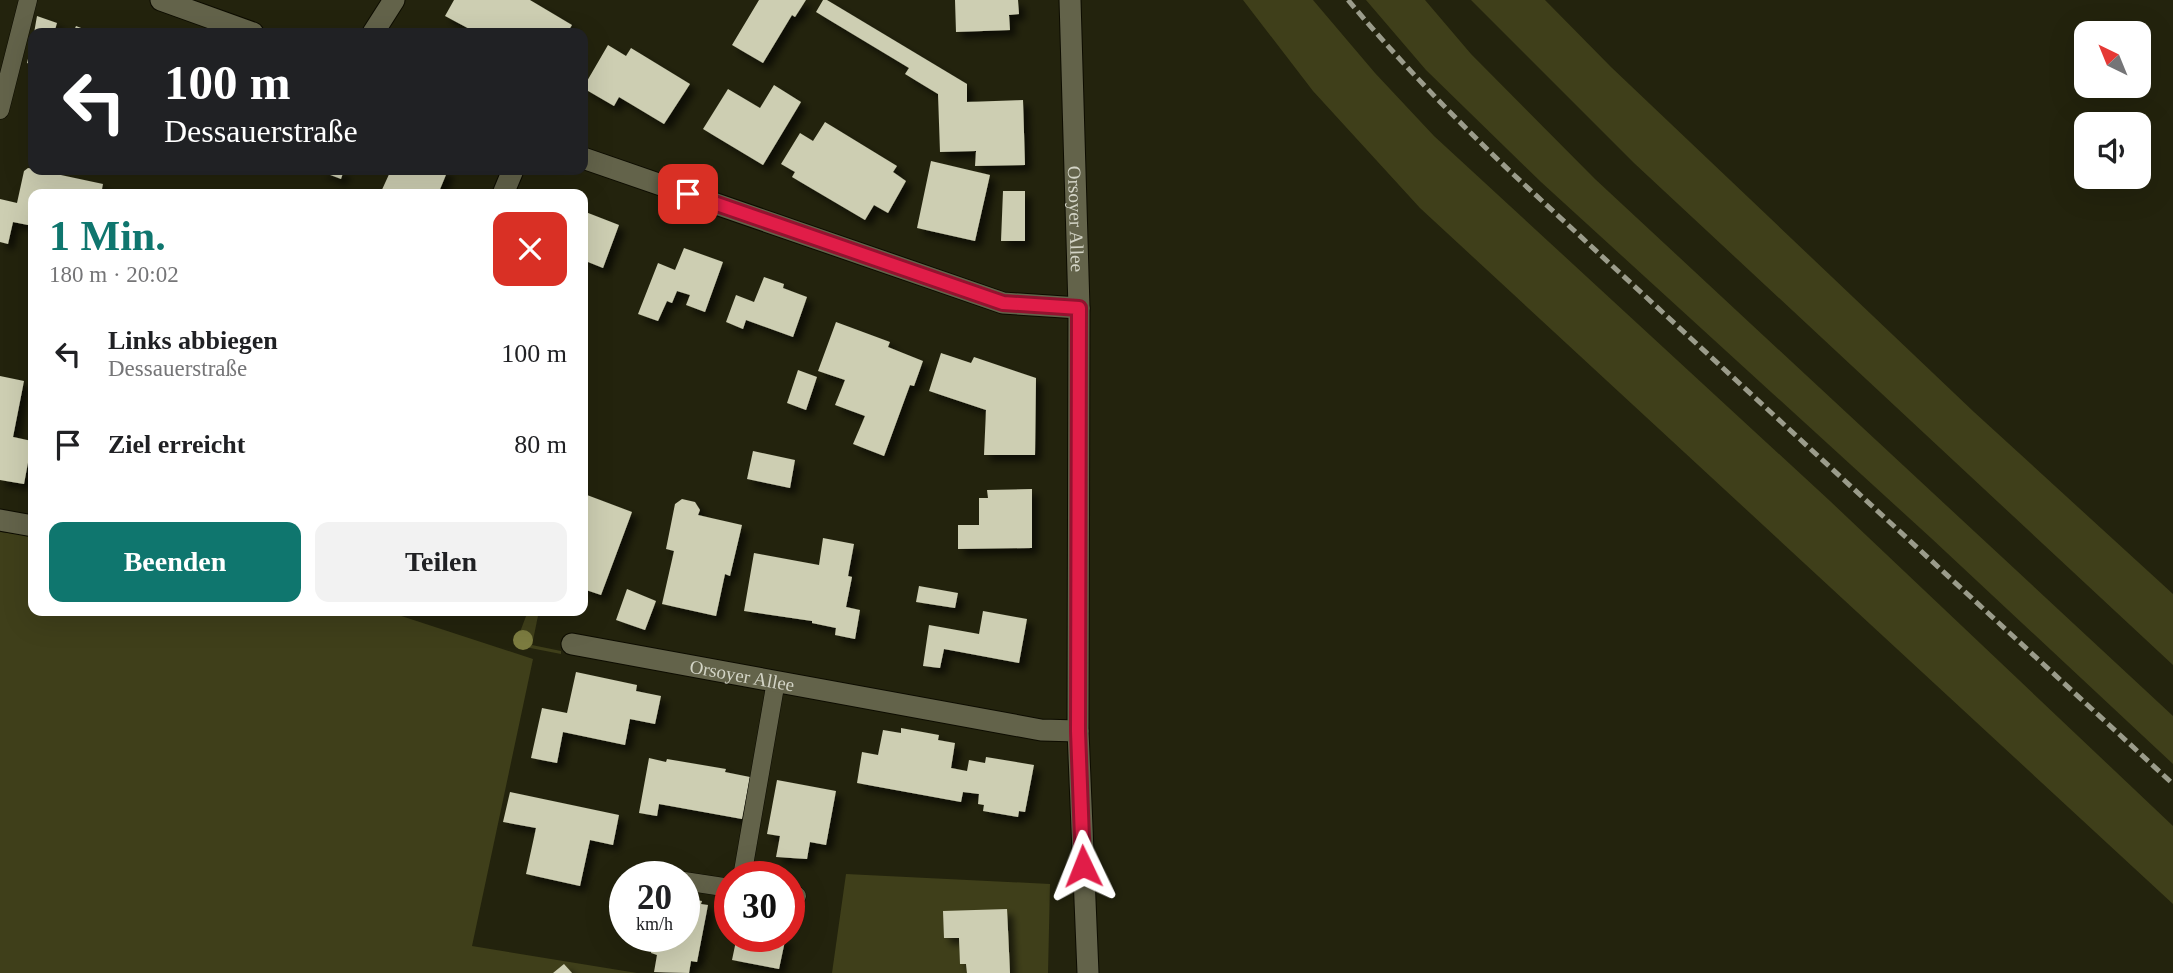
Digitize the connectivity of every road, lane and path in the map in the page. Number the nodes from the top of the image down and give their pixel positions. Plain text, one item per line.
1 (28, 0) edge
2 (161, 0) edge
3 (394, 0) edge
4 (1070, 0) edge
5 (239, 28) edge
6 (376, 28) edge
7 (0, 110) edge
8 (588, 160) edge
9 (1079, 308) junction
10 (0, 520) edge
11 (28, 525) edge
12 (572, 644) dead end
13 (776, 681) junction
14 (1078, 731) junction
15 (745, 861) edge
16 (1087, 973) edge

1 - 7 lane
2 - 5 street
3 - 6 street
4 - 9 street, Orsoyer Allee
8 - 9 street
9 - 14 street, Orsoyer Allee
10 - 11 street
12 - 13 street, Orsoyer Allee
13 - 14 street, Orsoyer Allee
13 - 15 lane
14 - 16 street, Orsoyer Allee

